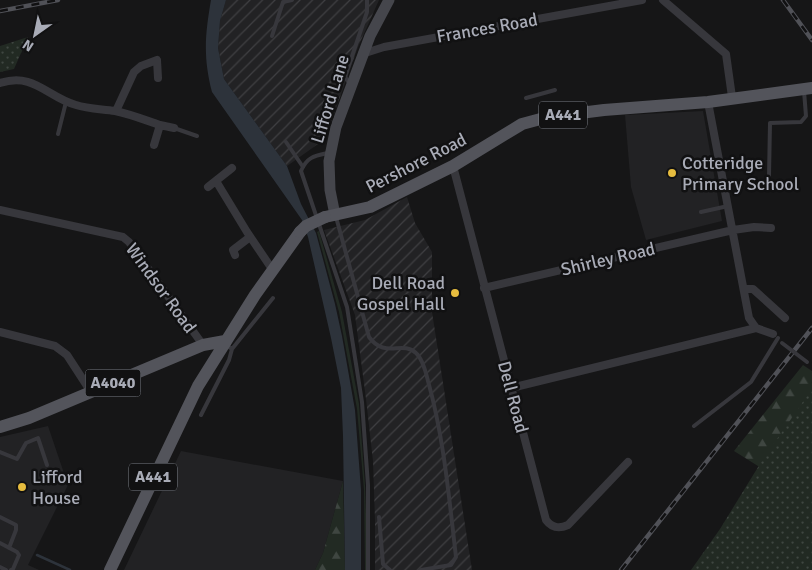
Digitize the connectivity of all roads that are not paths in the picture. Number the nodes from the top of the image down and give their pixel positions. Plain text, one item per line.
1 (292, 0) edge
2 (367, 0) edge
3 (390, 0) edge
4 (642, 0) edge
5 (663, 0) edge
6 (272, 36) dead end
7 (362, 54) junction
8 (158, 78) dead end
9 (0, 82) edge
10 (351, 86) junction
11 (808, 89) edge
12 (555, 90) dead end
13 (526, 98) dead end
14 (732, 98) junction
15 (66, 101) junction
16 (708, 102) junction
17 (116, 111) junction
18 (160, 125) junction
19 (174, 128) joint
20 (58, 134) dead end
21 (197, 136) dead end
22 (286, 142) dead end
23 (154, 145) dead end
24 (330, 153) junction
25 (453, 166) junction
26 (303, 167) junction
27 (232, 168) dead end
28 (769, 176) dead end
29 (216, 181) junction
30 (208, 186) dead end
31 (728, 206) junction
32 (0, 210) edge
33 (701, 212) dead end
34 (330, 216) junction
35 (771, 228) dead end
36 (733, 230) junction
37 (250, 237) junction
38 (235, 255) dead end
39 (272, 264) junction
40 (484, 288) junction
41 (744, 289) junction
42 (272, 298) dead end
43 (786, 318) dead end
44 (756, 328) junction
45 (0, 332) edge
46 (775, 336) junction
47 (203, 345) junction
48 (227, 345) junction
49 (809, 363) dead end
50 (511, 388) junction
51 (91, 392) junction
52 (201, 415) dead end
53 (694, 426) dead end
54 (0, 427) edge
55 (0, 452) edge
56 (628, 462) dead end
57 (47, 465) dead end
58 (0, 517) edge
59 (379, 517) dead end
60 (0, 544) edge
61 (9, 548) junction
62 (0, 567) edge
63 (6, 570) edge
64 (11, 570) edge
65 (110, 570) edge
66 (368, 570) edge
67 (390, 570) edge
68 (421, 570) edge

1 - 6 lane
2 - 10 lane
3 - 7 street, Lifford Lane
4 - 7 street, Frances Road
5 - 14 street
7 - 10 street, Lifford Lane
8 - 17 street
9 - 15 street
10 - 24 street, Lifford Lane
11 - 14 main road, Pershore Road / A441
11 - 28 lane
12 - 13 lane
14 - 16 main road, Pershore Road / A441
15 - 17 street
15 - 20 lane
16 - 25 main road, Pershore Road / A441
16 - 31 street
17 - 18 street
18 - 19 street
18 - 23 street
19 - 21 lane
22 - 26 lane
24 - 26 lane
24 - 34 street, Lifford Lane
25 - 34 main road, Pershore Road / A441
25 - 40 street, Dell Road
26 - 66 lane
27 - 29 street
29 - 30 street
29 - 37 street
31 - 33 lane
31 - 36 street
32 - 47 street, Windsor Road
34 - 39 main road, Pershore Road / A441, bridge
34 - 68 lane
35 - 36 street, Shirley Road
36 - 40 street, Shirley Road
36 - 41 street
37 - 38 street
37 - 39 street
39 - 48 main road, Pershore Road / A441
40 - 50 street, Dell Road
41 - 43 street
41 - 44 street
42 - 48 lane
44 - 46 street
44 - 50 street
45 - 51 street
46 - 49 lane, bridge
46 - 53 lane
47 - 48 main road, A4040
47 - 51 main road, A4040
48 - 52 lane
48 - 65 main road, Pershore Road / A441
50 - 56 street, Dell Road
51 - 54 main road, A4040
55 - 57 lane
58 - 61 lane
59 - 67 lane
60 - 61 lane
61 - 64 lane
62 - 63 lane

